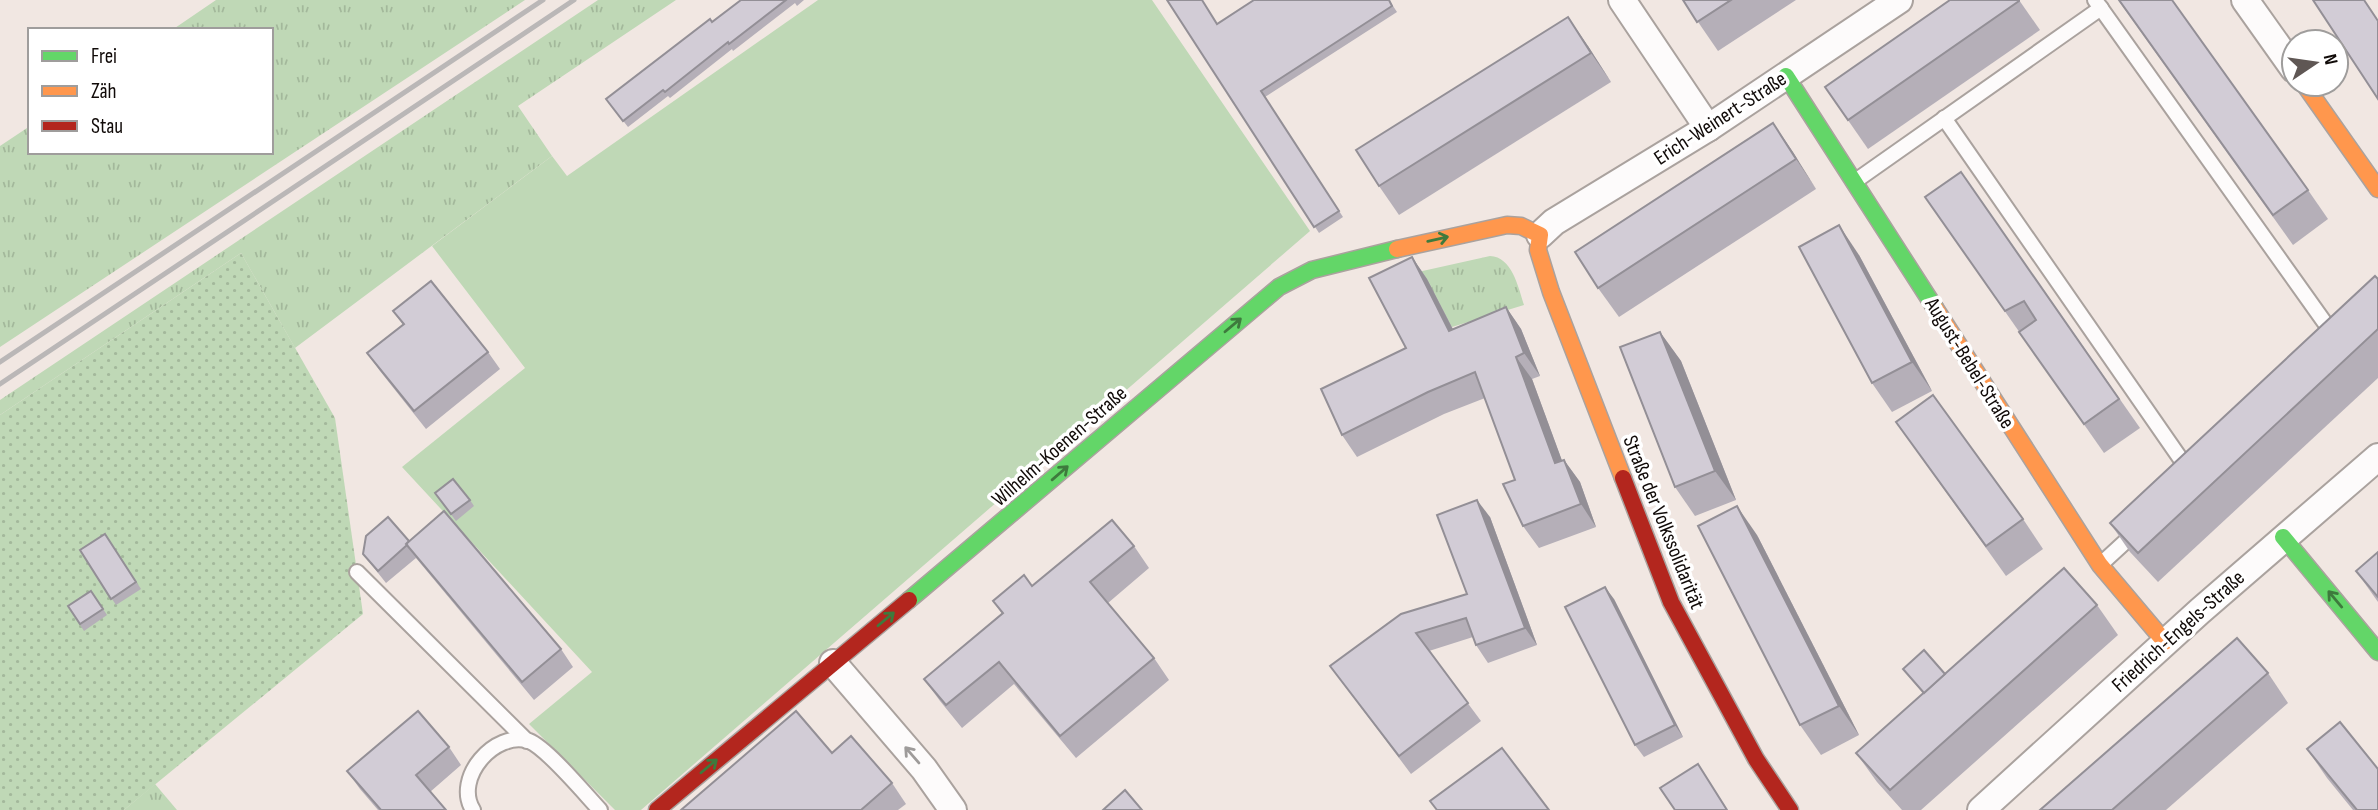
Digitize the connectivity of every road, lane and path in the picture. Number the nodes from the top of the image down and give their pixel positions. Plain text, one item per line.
1 (1622, 0) edge
2 (1899, 0) edge
3 (2245, 0) edge
4 (2098, 4) edge
5 (2280, 49) edge
6 (1786, 76) junction
7 (2314, 98) edge
8 (1944, 118) junction
9 (1708, 128) junction
10 (1854, 182) junction
11 (2378, 189) edge
12 (1539, 235) junction
13 (2349, 330) edge
14 (2378, 457) edge
15 (2194, 476) edge
16 (2150, 519) edge
17 (2283, 537) junction
18 (2100, 565) junction
19 (357, 572) dead end
20 (2165, 642) junction
21 (2378, 652) edge
22 (833, 663) junction
23 (527, 741) junction
24 (473, 810) edge
25 (600, 810) edge
26 (657, 810) edge
27 (953, 810) edge
28 (1790, 810) edge
29 (1981, 810) edge

1 - 9 street
2 - 6 street, Erich-Weinert-Straße
3 - 5 street
4 - 8 lane
4 - 13 lane
6 - 9 street, Erich-Weinert-Straße
6 - 10 street, August-Bebel-Straße
7 - 11 street
8 - 10 lane
8 - 15 lane
9 - 12 street, Erich-Weinert-Straße
10 - 18 street, August-Bebel-Straße
22 -> 12 street, Wilhelm-Koenen-Straße
12 - 28 street, Straße der Volkssolidarität
14 - 17 street, Friedrich-Engels-Straße
16 - 18 lane
17 - 20 street, Friedrich-Engels-Straße
21 -> 17 street
18 - 20 street, August-Bebel-Straße
19 - 23 lane
20 - 29 street, Friedrich-Engels-Straße
26 -> 22 street, Wilhelm-Koenen-Straße
27 -> 22 street
23 - 24 lane
23 - 25 lane

